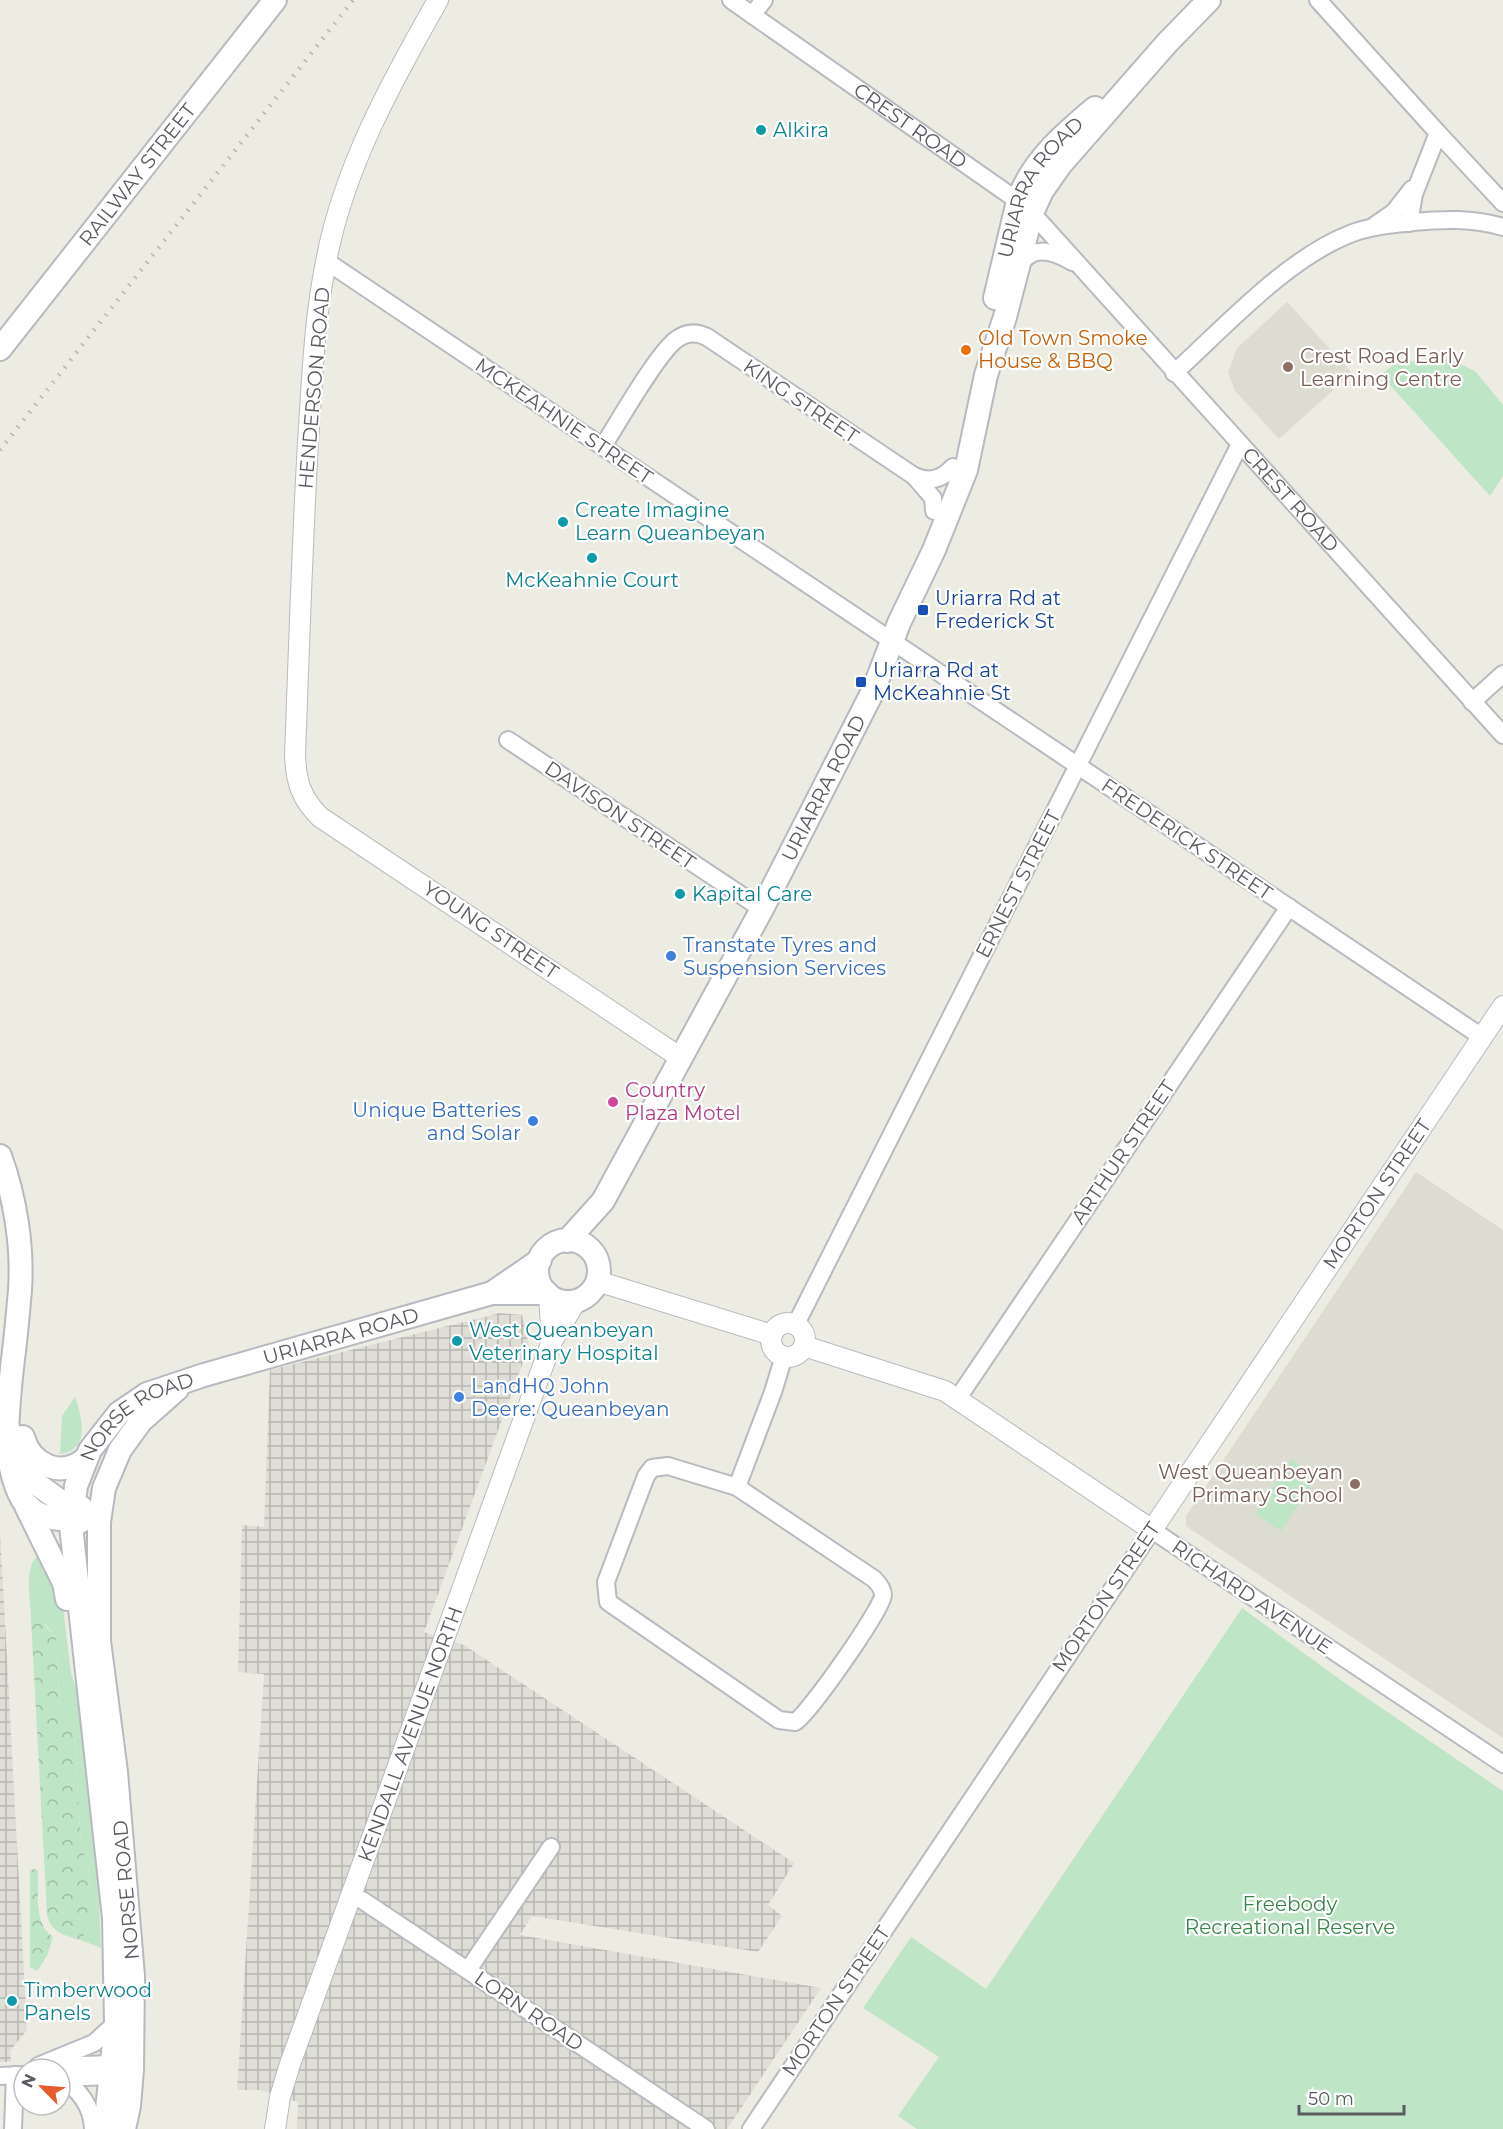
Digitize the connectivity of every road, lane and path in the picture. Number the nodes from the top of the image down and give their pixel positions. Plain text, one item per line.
1 (275, 0) edge
2 (438, 0) edge
3 (731, 0) edge
4 (764, 0) edge
5 (1318, 0) edge
6 (1204, 2) edge
7 (752, 15) junction
8 (1438, 133) junction
9 (1420, 176) junction
10 (1503, 204) edge
11 (1025, 207) junction
12 (1409, 223) junction
13 (1373, 226) junction
14 (1503, 227) edge
15 (326, 261) junction
16 (1078, 265) junction
17 (1017, 270) junction
18 (0, 349) edge
19 (1174, 373) junction
20 (986, 375) junction
21 (976, 419) junction
22 (1240, 444) junction
23 (603, 446) junction
24 (953, 467) junction
25 (914, 476) junction
26 (934, 512) junction
27 (896, 632) junction
28 (1503, 674) edge
29 (1472, 702) junction
30 (1503, 735) edge
31 (508, 740) dead end
32 (1077, 765) junction
33 (304, 800) joint
34 (1289, 907) junction
35 (762, 909) junction
36 (1503, 1006) edge
37 (1482, 1037) junction
38 (681, 1058) junction
39 (0, 1156) edge
40 (603, 1201) junction
41 (567, 1240) junction
42 (593, 1253) junction
43 (540, 1260) junction
44 (597, 1281) junction
45 (492, 1293) junction
46 (548, 1294) junction
47 (576, 1301) junction
48 (796, 1324) junction
49 (772, 1335) junction
50 (552, 1341) junction
51 (804, 1346) junction
52 (784, 1356) junction
53 (14, 1358) junction
54 (197, 1377) junction
55 (16, 1392) junction
56 (958, 1398) junction
57 (155, 1407) junction
58 (85, 1459) junction
59 (737, 1487) junction
60 (24, 1502) junction
61 (72, 1513) junction
62 (1152, 1530) junction
63 (99, 1641) junction
64 (90, 1705) junction
65 (1503, 1764) edge
66 (551, 1847) dead end
67 (350, 1896) junction
68 (468, 1970) junction
69 (116, 2024) junction
70 (61, 2057) edge
71 (122, 2070) junction
72 (72, 2072) edge
73 (72, 2076) edge
74 (72, 2087) edge
75 (93, 2129) edge
76 (105, 2129) edge
77 (124, 2129) edge
78 (275, 2129) edge
79 (706, 2129) edge
80 (751, 2129) edge

1 - 18 main road, RAILWAY STREET
2 - 15 street, HENDERSON ROAD
3 - 7 street, CREST ROAD
4 - 7 street
5 - 8 street
6 - 11 main road, URIARRA ROAD
7 - 11 street, CREST ROAD
8 - 9 street
8 - 10 street
9 - 12 street
9 - 13 street
11 - 16 street, CREST ROAD
11 - 17 main road, URIARRA ROAD
11 - 20 main road, URIARRA ROAD
12 - 13 street
12 - 14 street
13 - 19 street
15 - 23 street, MCKEAHNIE STREET
15 - 33 street, HENDERSON ROAD
16 - 17 street, CREST ROAD
16 - 19 street, CREST ROAD
17 - 20 main road, URIARRA ROAD
19 - 22 street, CREST ROAD
20 - 21 main road, URIARRA ROAD
21 - 24 main road, URIARRA ROAD
21 - 27 main road, URIARRA ROAD
22 - 29 street, CREST ROAD
22 - 32 street, ERNEST STREET
23 - 25 street, KING STREET
23 - 27 street, MCKEAHNIE STREET
24 - 25 street
24 - 26 main road, URIARRA ROAD
25 - 26 street, KING STREET
26 - 27 main road, URIARRA ROAD
27 - 32 street, FREDERICK STREET
27 - 35 main road, URIARRA ROAD
28 - 29 street
29 - 30 street, CREST ROAD
31 - 35 street, DAVISON STREET
32 - 34 street, FREDERICK STREET
32 - 48 street, ERNEST STREET
33 - 38 street, YOUNG STREET
34 - 37 street, FREDERICK STREET
34 - 56 street, ARTHUR STREET
35 - 38 main road, URIARRA ROAD
36 - 37 street, MORTON STREET
37 - 62 street, MORTON STREET
38 - 40 main road, URIARRA ROAD
39 - 53 main road
40 - 41 main road, URIARRA ROAD
40 - 42 main road, URIARRA ROAD
41 - 42 main road
41 - 43 main road
42 - 44 main road
43 - 45 main road, URIARRA ROAD
43 - 46 main road
44 - 47 main road
44 - 49 street
45 - 46 main road, URIARRA ROAD
45 - 54 main road, URIARRA ROAD
46 - 47 main road
46 - 50 street, KENDALL AVENUE NORTH
47 - 50 street, KENDALL AVENUE NORTH
48 - 49 street
48 - 51 street
49 - 52 street
50 - 67 street, KENDALL AVENUE NORTH
51 - 52 street
51 - 56 street, RICHARD AVENUE
52 - 59 street
53 - 55 main road
53 - 60 main road
54 - 57 main road, NORSE ROAD
54 - 58 main road, NORSE ROAD
55 - 58 main road
55 - 61 main road
56 - 62 street, RICHARD AVENUE
57 - 61 main road
57 - 63 main road, NORSE ROAD
58 - 61 main road, NORSE ROAD
59 - 59 street
60 - 61 main road
60 - 64 main road
61 - 63 main road
61 - 64 main road, NORSE ROAD
62 - 65 street, RICHARD AVENUE
62 - 80 street, MORTON STREET
63 - 71 main road, NORSE ROAD
64 - 69 main road, NORSE ROAD
66 - 68 street
67 - 68 street, LORN ROAD
67 - 78 street, KENDALL AVENUE NORTH
68 - 79 street, LORN ROAD
69 - 70 street
69 - 71 main road, NORSE ROAD
71 - 72 street
71 - 73 street
71 - 76 main road, NORSE ROAD
71 - 77 main road, NORSE ROAD
74 - 75 street

